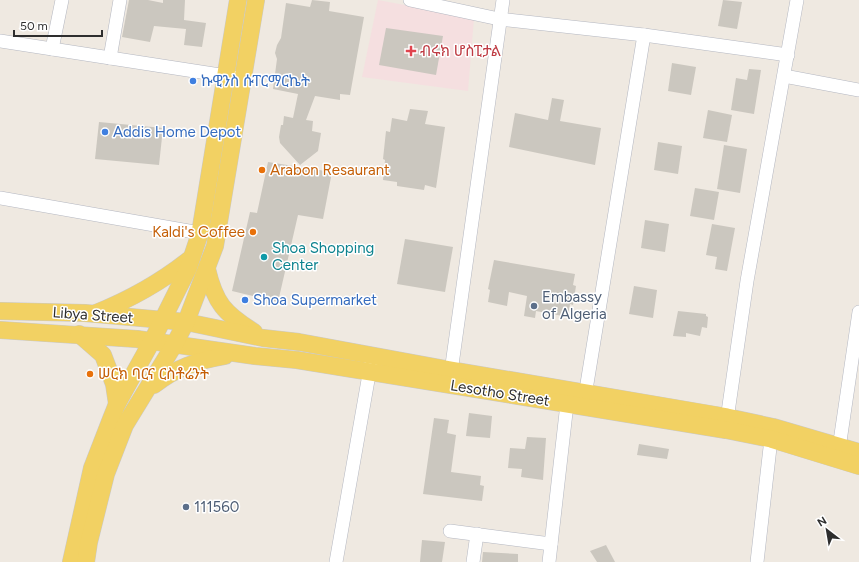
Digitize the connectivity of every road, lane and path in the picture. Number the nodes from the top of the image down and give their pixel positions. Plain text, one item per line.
1 (62, 0) edge
2 (120, 0) edge
3 (238, 0) edge
4 (256, 0) edge
5 (410, 0) edge
6 (503, 0) edge
7 (797, 0) edge
8 (499, 19) junction
9 (644, 35) junction
10 (0, 41) edge
11 (52, 49) junction
12 (788, 55) junction
13 (110, 58) junction
14 (227, 76) junction
15 (784, 76) junction
16 (243, 79) junction
17 (859, 90) edge
18 (0, 198) edge
19 (200, 233) junction
20 (192, 257) junction
21 (207, 269) junction
22 (0, 311) edge
23 (93, 314) junction
24 (859, 317) edge
25 (161, 320) junction
26 (186, 322) junction
27 (0, 330) edge
28 (78, 334) junction
29 (263, 338) junction
30 (144, 340) junction
31 (174, 344) junction
32 (239, 354) junction
33 (373, 355) junction
34 (369, 372) junction
35 (450, 378) junction
36 (146, 391) junction
37 (567, 397) junction
38 (585, 400) junction
39 (117, 404) junction
40 (726, 423) junction
41 (772, 433) junction
42 (839, 452) junction
43 (859, 452) edge
44 (859, 466) edge
45 (450, 531) dead end
46 (477, 534) junction
47 (551, 544) junction
48 (71, 562) edge
49 (86, 562) edge
50 (336, 562) edge
51 (473, 562) edge
52 (549, 562) edge
53 (757, 562) edge

1 - 11 street
2 - 13 street
3 - 14 main road
4 - 16 main road
5 - 8 street
6 - 8 street
7 - 12 street
8 - 9 street
8 - 35 street
9 - 12 street
9 - 38 street
10 - 11 street
11 - 13 street
12 - 15 street
13 - 14 street
14 - 16 street
14 - 19 main road
15 - 17 street
15 - 40 street
16 - 21 main road
18 - 19 street
19 - 20 main road
20 - 23 main road
20 - 25 main road
21 - 26 main road
21 - 29 main road
22 - 23 main road, Libya Street
23 - 25 main road, Libya Street
24 - 42 street
25 - 26 main road, Libya Street
25 - 30 main road
26 - 29 main road, Lesotho Street
26 - 31 main road
27 - 28 main road, Libya Street
28 - 30 main road, Libya Street
28 - 39 main road
29 - 33 main road, Lesotho Street
30 - 31 main road, Lesotho Street
30 - 39 main road
31 - 32 main road, Lesotho Street
31 - 36 main road
32 - 34 main road, Lesotho Street
32 - 36 main road
33 - 34 street
33 - 35 main road, Lesotho Street
34 - 35 main road, Lesotho Street
34 - 50 street
35 - 37 main road, Lesotho Street
36 - 49 main road
37 - 38 main road, Lesotho Street
37 - 47 street
38 - 40 main road, Lesotho Street
39 - 48 main road
40 - 41 main road, Lesotho Street
41 - 42 main road, Lesotho Street
41 - 53 street
42 - 43 main road, Lesotho Street
42 - 44 main road, Lesotho Street
45 - 46 street
46 - 47 street
46 - 51 street
47 - 52 street

